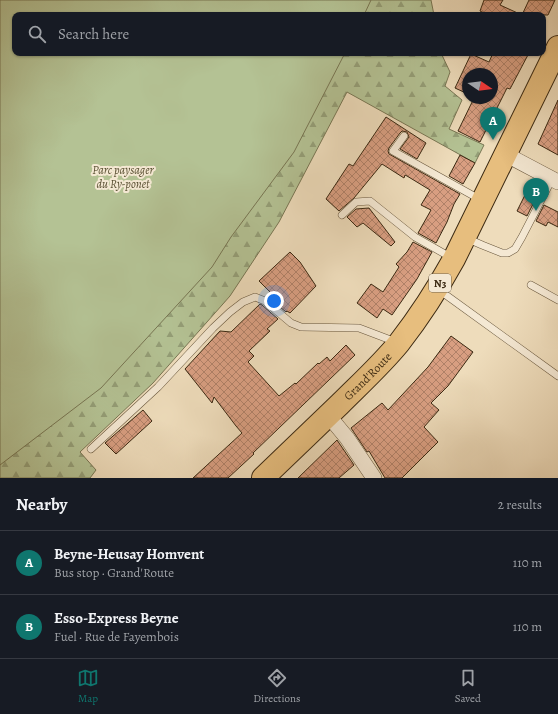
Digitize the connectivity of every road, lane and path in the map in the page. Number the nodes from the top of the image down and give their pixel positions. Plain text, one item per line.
1 (558, 47) edge
2 (404, 136) dead end
3 (505, 154) junction
4 (555, 180) edge
5 (482, 200) junction
6 (342, 215) dead end
7 (464, 237) junction
8 (454, 259) junction
9 (531, 285) dead end
10 (437, 289) junction
11 (558, 300) edge
12 (398, 343) junction
13 (558, 376) edge
14 (328, 415) junction
15 (91, 449) dead end
16 (263, 478) edge
17 (374, 478) edge

1 - 3 main road, Grand'Route / N3
2 - 5 lane
3 - 4 street
3 - 5 main road, Grand'Route / N3
4 - 7 lane
5 - 7 main road, Grand'Route / N3
6 - 8 lane
7 - 8 main road, Grand'Route / N3
8 - 10 main road, Grand'Route / N3
9 - 11 lane
10 - 12 main road, Grand'Route / N3
10 - 13 lane
12 - 14 main road, Grand'Route / N3
12 - 15 lane
14 - 16 main road, Grand'Route / N3
14 - 17 street

